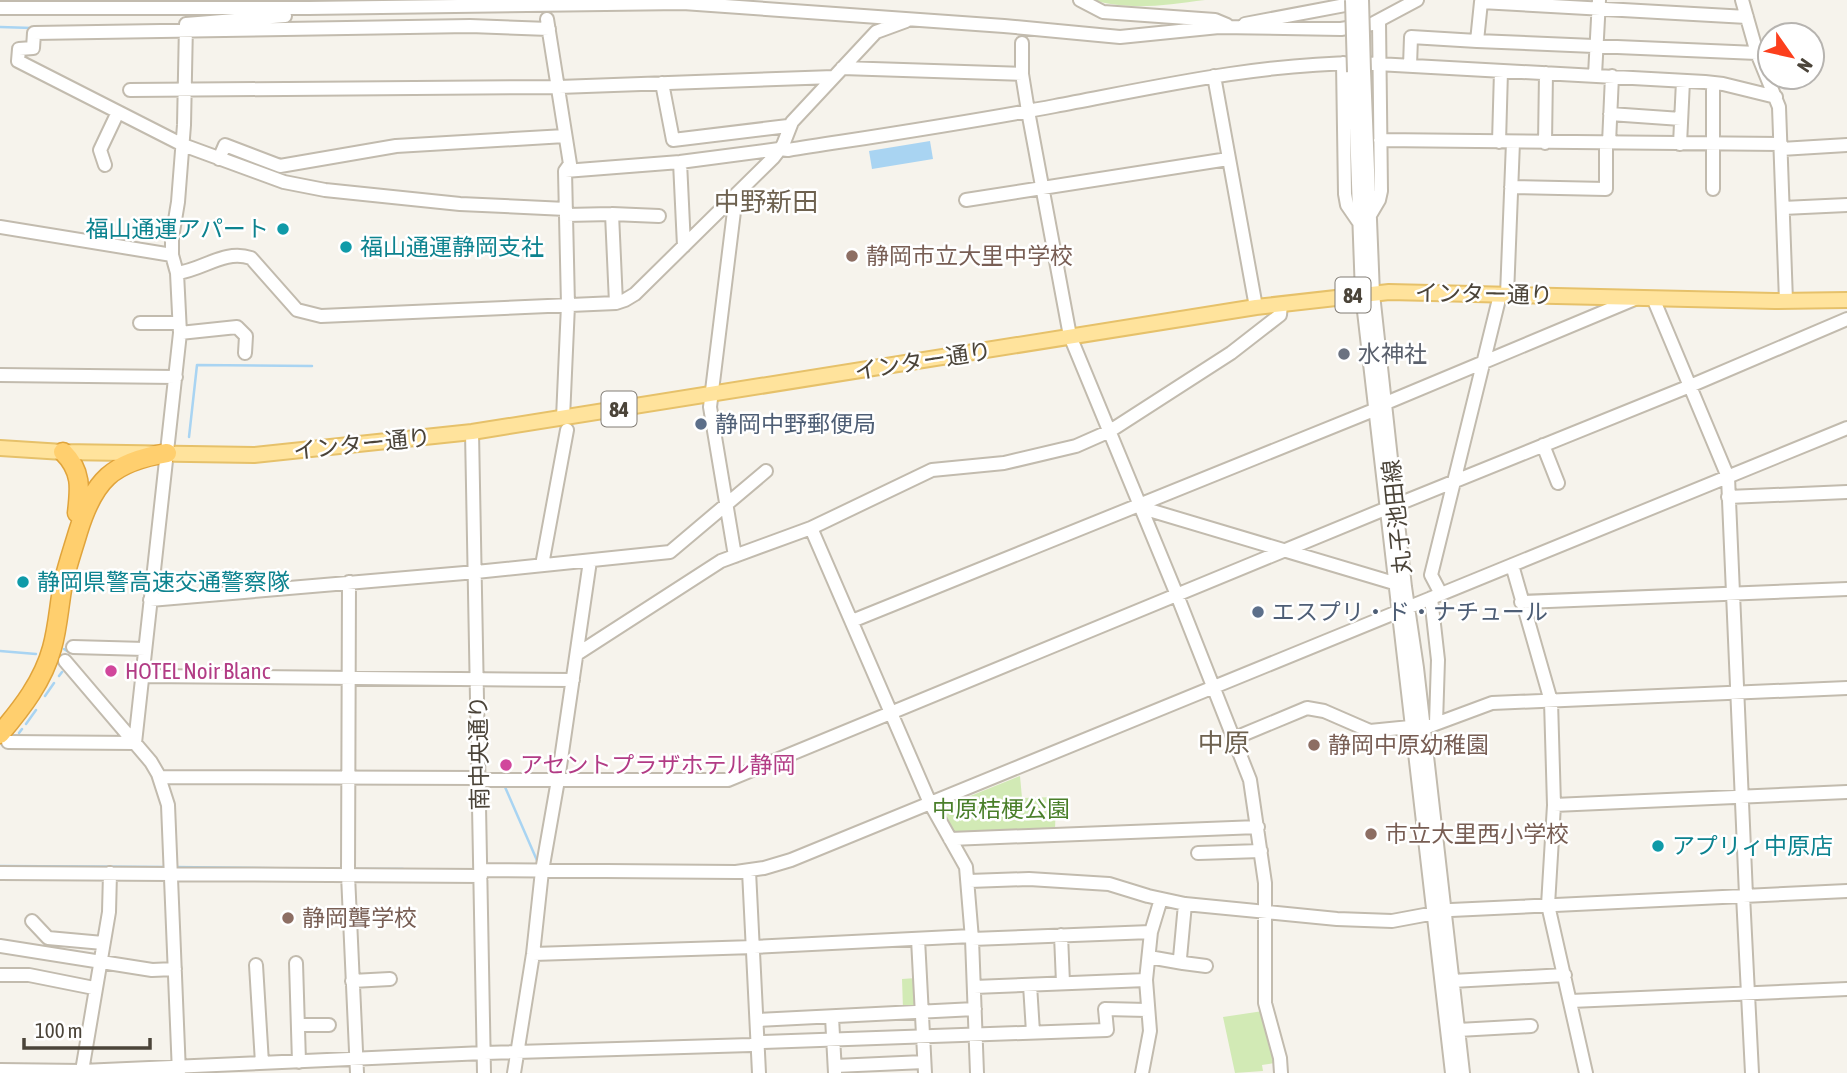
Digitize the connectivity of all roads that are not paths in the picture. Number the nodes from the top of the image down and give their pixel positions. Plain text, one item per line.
1 (531, 0) edge
2 (1080, 0) edge
3 (1352, 0) edge
4 (1362, 0) edge
5 (1368, 0) edge
6 (1417, 0) edge
7 (1742, 0) edge
8 (400, 3) edge
9 (1599, 4) edge
10 (544, 5) junction
11 (1656, 6) edge
12 (0, 8) edge
13 (293, 8) junction
14 (1747, 17) junction
15 (909, 19) junction
16 (1378, 21) junction
17 (1233, 27) junction
18 (185, 31) junction
19 (1477, 41) junction
20 (1022, 43) dead end
21 (1597, 46) junction
22 (1756, 49) edge
23 (1756, 53) edge
24 (1343, 63) junction
25 (1378, 64) junction
26 (1410, 66) junction
27 (1501, 71) junction
28 (838, 72) junction
29 (1546, 73) junction
30 (1022, 74) junction
31 (1594, 75) junction
32 (1214, 76) junction
33 (1612, 76) junction
34 (1683, 81) junction
35 (662, 83) junction
36 (1713, 83) junction
37 (559, 87) junction
38 (130, 90) dead end
39 (184, 91) junction
40 (1773, 91) edge
41 (1776, 97) junction
42 (1028, 111) junction
43 (118, 112) junction
44 (1610, 114) junction
45 (1681, 119) junction
46 (788, 127) junction
47 (565, 136) junction
48 (1380, 140) junction
49 (1499, 142) junction
50 (1513, 142) junction
51 (1545, 143) junction
52 (1607, 143) junction
53 (1680, 144) junction
54 (1713, 144) junction
55 (183, 145) junction
56 (1847, 145) edge
57 (1781, 146) junction
58 (779, 149) junction
59 (219, 159) junction
60 (1228, 159) junction
61 (680, 162) junction
62 (105, 165) dead end
63 (565, 171) junction
64 (1042, 187) junction
65 (1511, 187) junction
66 (1713, 189) dead end
67 (736, 195) junction
68 (966, 200) dead end
69 (1847, 205) edge
70 (1783, 208) junction
71 (566, 212) junction
72 (612, 214) junction
73 (1363, 215) junction
74 (659, 216) dead end
75 (0, 227) edge
76 (684, 246) junction
77 (172, 256) junction
78 (177, 273) junction
79 (1367, 294) junction
80 (1503, 295) junction
81 (1646, 298) junction
82 (1847, 300) edge
83 (1786, 301) junction
84 (617, 303) junction
85 (1281, 304) junction
86 (568, 305) junction
87 (1256, 307) junction
88 (1847, 319) edge
89 (140, 323) dead end
90 (180, 328) junction
91 (1070, 336) junction
92 (245, 353) dead end
93 (1483, 363) junction
94 (0, 375) edge
95 (176, 377) junction
96 (1690, 386) junction
97 (711, 396) junction
98 (1380, 407) junction
99 (565, 424) junction
100 (1847, 428) edge
101 (1110, 431) junction
102 (472, 432) junction
103 (1543, 445) junction
104 (0, 448) edge
105 (63, 452) junction
106 (166, 453) junction
107 (766, 471) dead end
108 (1728, 477) junction
109 (1453, 482) junction
110 (1558, 483) dead end
111 (1847, 492) edge
112 (1728, 497) junction
113 (727, 503) junction
114 (1139, 507) junction
115 (1391, 507) junction
116 (811, 528) junction
117 (73, 549) junction
118 (1285, 551) junction
119 (735, 556) junction
120 (590, 561) junction
121 (542, 565) junction
122 (1512, 565) junction
123 (477, 572) junction
124 (349, 582) junction
125 (1394, 583) junction
126 (63, 584) junction
127 (1847, 589) edge
128 (1732, 593) junction
129 (1177, 595) junction
130 (1436, 596) junction
131 (150, 600) junction
132 (1521, 602) junction
133 (1402, 609) junction
134 (852, 621) junction
135 (73, 646) dead end
136 (145, 649) junction
137 (577, 654) junction
138 (65, 661) dead end
139 (143, 676) junction
140 (349, 678) junction
141 (477, 679) junction
142 (573, 680) junction
143 (1214, 688) junction
144 (1847, 688) edge
145 (1736, 692) junction
146 (1551, 701) junction
147 (892, 712) junction
148 (0, 719) edge
149 (1436, 723) junction
150 (1416, 728) junction
151 (4, 738) edge
152 (1235, 738) junction
153 (135, 743) junction
154 (159, 777) junction
155 (349, 778) junction
156 (479, 779) junction
157 (558, 780) junction
158 (1847, 792) edge
159 (1741, 795) junction
160 (930, 803) junction
161 (1554, 804) junction
162 (1258, 827) junction
163 (950, 839) junction
164 (1261, 851) junction
165 (1198, 853) dead end
166 (170, 870) junction
167 (348, 871) junction
168 (542, 871) junction
169 (749, 871) junction
170 (0, 873) edge
171 (110, 873) junction
172 (481, 873) junction
173 (969, 881) junction
174 (1847, 891) edge
175 (1744, 895) junction
176 (1161, 900) junction
177 (1185, 904) junction
178 (1548, 905) junction
179 (1439, 912) junction
180 (1265, 914) junction
181 (32, 921) dead end
182 (1151, 932) junction
183 (1061, 936) junction
184 (972, 938) junction
185 (918, 939) junction
186 (103, 943) junction
187 (0, 946) edge
188 (754, 947) junction
189 (533, 954) junction
190 (1149, 957) junction
191 (100, 963) junction
192 (296, 963) dead end
193 (1183, 963) junction
194 (256, 965) dead end
195 (1206, 967) dead end
196 (175, 969) junction
197 (0, 975) edge
198 (1564, 975) junction
199 (390, 979) dead end
200 (1146, 980) junction
201 (1452, 981) junction
202 (352, 982) junction
203 (1063, 983) junction
204 (1030, 985) junction
205 (974, 987) junction
206 (94, 988) junction
207 (1847, 989) edge
208 (1747, 993) junction
209 (1571, 1001) junction
210 (975, 1009) junction
211 (1147, 1010) junction
212 (922, 1012) junction
213 (832, 1017) junction
214 (757, 1020) junction
215 (298, 1025) junction
216 (329, 1025) dead end
217 (1531, 1026) dead end
218 (1458, 1030) junction
219 (1033, 1032) junction
220 (976, 1035) junction
221 (924, 1036) junction
222 (834, 1040) junction
223 (757, 1044) junction
224 (517, 1052) junction
225 (484, 1053) junction
226 (356, 1059) junction
227 (299, 1062) junction
228 (262, 1063) junction
229 (924, 1068) edge
230 (233, 1069) edge
231 (835, 1069) edge
232 (0, 1070) edge
233 (179, 1070) edge
234 (82, 1071) junction
235 (357, 1073) edge
236 (484, 1073) edge
237 (514, 1073) edge
238 (759, 1073) edge
239 (977, 1073) edge
240 (1142, 1073) edge
241 (1280, 1073) edge
242 (1452, 1073) edge
243 (1463, 1073) edge
244 (1586, 1073) edge
245 (1752, 1073) edge

1 - 10 street
2 - 17 street
3 - 73 street, 丸子池田線, bridge
4 - 73 street, 丸子池田線, bridge
5 - 17 street
6 - 16 street
7 - 14 street
8 - 10 street
8 - 13 street
9 - 11 street
9 - 19 street
9 - 21 street
10 - 15 street
11 - 14 street
12 - 13 street
13 - 18 street
14 - 22 street
15 - 17 street
15 - 28 street
16 - 17 street
16 - 25 street
18 - 37 street
18 - 39 street
18 - 43 street
19 - 21 street
19 - 26 street
20 - 30 street
21 - 23 street
21 - 31 street
24 - 25 street
24 - 32 street
24 - 73 street
25 - 26 street
25 - 48 street
26 - 27 street
27 - 29 street
27 - 49 street
28 - 30 street
28 - 35 street
28 - 46 street
29 - 31 street
29 - 51 street
30 - 42 street
31 - 33 street
32 - 42 street
32 - 60 street
33 - 34 street
33 - 44 street
34 - 36 street
34 - 45 street
35 - 37 street
35 - 46 street
36 - 41 street
36 - 54 street
37 - 39 street
37 - 47 street
38 - 39 street
39 - 55 street
40 - 41 street
41 - 57 street
42 - 58 street
42 - 64 street
43 - 55 street
43 - 62 street
44 - 45 street
44 - 52 street
45 - 53 street
46 - 58 street
47 - 59 street
47 - 63 street
48 - 49 street
48 - 73 street
49 - 50 street
50 - 51 street
50 - 65 street
51 - 52 street
52 - 53 street
52 - 65 street
53 - 54 street
54 - 57 street
54 - 66 street
55 - 59 street
55 - 77 street
56 - 57 street
57 - 70 street
58 - 61 street
58 - 67 street
59 - 71 street
60 - 64 street
60 - 87 street
61 - 63 street
61 - 76 street
63 - 71 street
64 - 68 street
64 - 91 street
65 - 80 street
67 - 76 street
67 - 97 street
69 - 70 street
70 - 83 street
71 - 72 street
71 - 86 street
72 - 74 street
72 - 84 street
73 - 79 street, 丸子池田線
75 - 77 street
76 - 84 street
77 - 78 street
78 - 86 street
78 - 90 street
79 - 80 main road, インター通り / 84
79 - 85 main road, インター通り / 84
79 - 98 street, 丸子池田線
80 - 81 main road, インター通り / 84
80 - 93 street
81 - 83 main road, インター通り / 84
81 - 93 street
81 - 96 street
82 - 83 main road, インター通り / 84
84 - 86 street
85 - 87 main road, インター通り / 84
85 - 101 street
86 - 99 street
87 - 91 main road, インター通り / 84
88 - 96 street
89 - 90 street
90 - 92 street
90 - 95 street
91 - 97 main road, インター通り / 84
91 - 101 street
93 - 98 street
93 - 109 street
94 - 95 street
95 - 106 street
96 - 103 street
96 - 108 street
97 - 99 main road, インター通り / 84
97 - 113 street
98 - 114 street
98 - 115 street, 丸子池田線
99 - 102 main road, インター通り / 84
99 - 121 street
100 - 108 street
101 - 114 street
101 - 116 street
102 - 106 main road, インター通り / 84
102 - 123 street, 南中央通り
103 - 109 street
103 - 110 street
104 - 105 main road, インター通り / 84
105 - 106 main road, インター通り / 84
105 - 117 highway
106 - 117 highway
106 - 131 street
107 - 113 street
108 - 112 street
108 - 122 street
109 - 115 street
109 - 130 street
111 - 112 street
112 - 128 street
113 - 119 street
113 - 120 street
114 - 118 street
114 - 129 street
114 - 134 street
115 - 118 street
115 - 125 street, 丸子池田線
115 - 133 street, 丸子池田線
116 - 119 street
116 - 134 street
117 - 126 highway
118 - 125 street
118 - 129 street
119 - 137 street
120 - 121 street
120 - 137 street
121 - 123 street
122 - 130 street
122 - 132 street
123 - 124 street
123 - 141 street, 南中央通り
124 - 131 street
124 - 140 street
125 - 133 street, 丸子池田線
126 - 148 highway
126 - 151 highway
127 - 128 street
128 - 132 street
128 - 145 street
129 - 143 street
129 - 147 street
130 - 133 street
130 - 149 street
131 - 136 street
132 - 146 street
133 - 143 street
133 - 150 street, 丸子池田線
134 - 147 street
135 - 136 street
136 - 139 street
137 - 142 street
138 - 153 street
139 - 140 street
139 - 153 street
140 - 141 street
140 - 155 street
141 - 142 street
141 - 156 street, 南中央通り
142 - 157 street
143 - 152 street
143 - 160 street
144 - 145 street
145 - 146 street
145 - 159 street
146 - 149 street
146 - 161 street
147 - 157 street
147 - 160 street
149 - 150 street
150 - 152 street
150 - 179 street, 丸子池田線
151 - 153 street
152 - 162 street
153 - 154 street
154 - 155 street
154 - 166 street
155 - 156 street
155 - 167 street
156 - 157 street
156 - 172 street, 南中央通り
157 - 168 street
158 - 159 street
159 - 161 street
159 - 175 street
160 - 163 street
160 - 169 street
161 - 178 street
162 - 163 street
162 - 164 street
163 - 173 street
164 - 165 street
164 - 180 street
166 - 167 street
166 - 171 street
166 - 196 street
167 - 172 street
167 - 202 street
168 - 169 street
168 - 172 street
168 - 189 street
169 - 188 street
170 - 171 street
171 - 186 street
172 - 225 street, 南中央通り
173 - 176 street
173 - 184 street
174 - 175 street
175 - 178 street
175 - 208 street
176 - 177 street
176 - 182 street
177 - 180 street
177 - 193 street
178 - 179 street
178 - 198 street
179 - 180 street
179 - 201 street, 丸子池田線
179 - 242 street, 丸子池田線
180 - 241 street
181 - 186 street
182 - 183 street
182 - 190 street
183 - 184 street
183 - 203 street
184 - 185 street
184 - 205 street
185 - 188 street
185 - 212 street
186 - 191 street
187 - 191 street
188 - 189 street
188 - 214 street
189 - 224 street
190 - 193 street
190 - 200 street
191 - 196 street
191 - 206 street
192 - 215 street
193 - 195 street
194 - 228 street
196 - 233 street
197 - 206 street
198 - 201 street
198 - 209 street
199 - 202 street
200 - 203 street
200 - 211 street
201 - 218 street, 丸子池田線
202 - 226 street
203 - 204 street
204 - 205 street
204 - 219 street
205 - 210 street
206 - 234 street
207 - 208 street
208 - 209 street
208 - 245 street
209 - 244 street
210 - 212 street
210 - 220 street
211 - 219 street
211 - 240 street
212 - 213 street
212 - 221 street
213 - 214 street
213 - 222 street
214 - 223 street
215 - 216 street
215 - 227 street
217 - 218 street
218 - 243 street, 丸子池田線
219 - 220 street
220 - 221 street
220 - 239 street
221 - 222 street
221 - 229 street
222 - 223 street
222 - 231 street
223 - 224 street
223 - 238 street
224 - 225 street
224 - 237 street
225 - 226 street
225 - 236 street, 南中央通り
226 - 227 street
226 - 235 street
227 - 228 street
228 - 230 street
229 - 231 street
230 - 233 street
232 - 234 street
233 - 234 street

